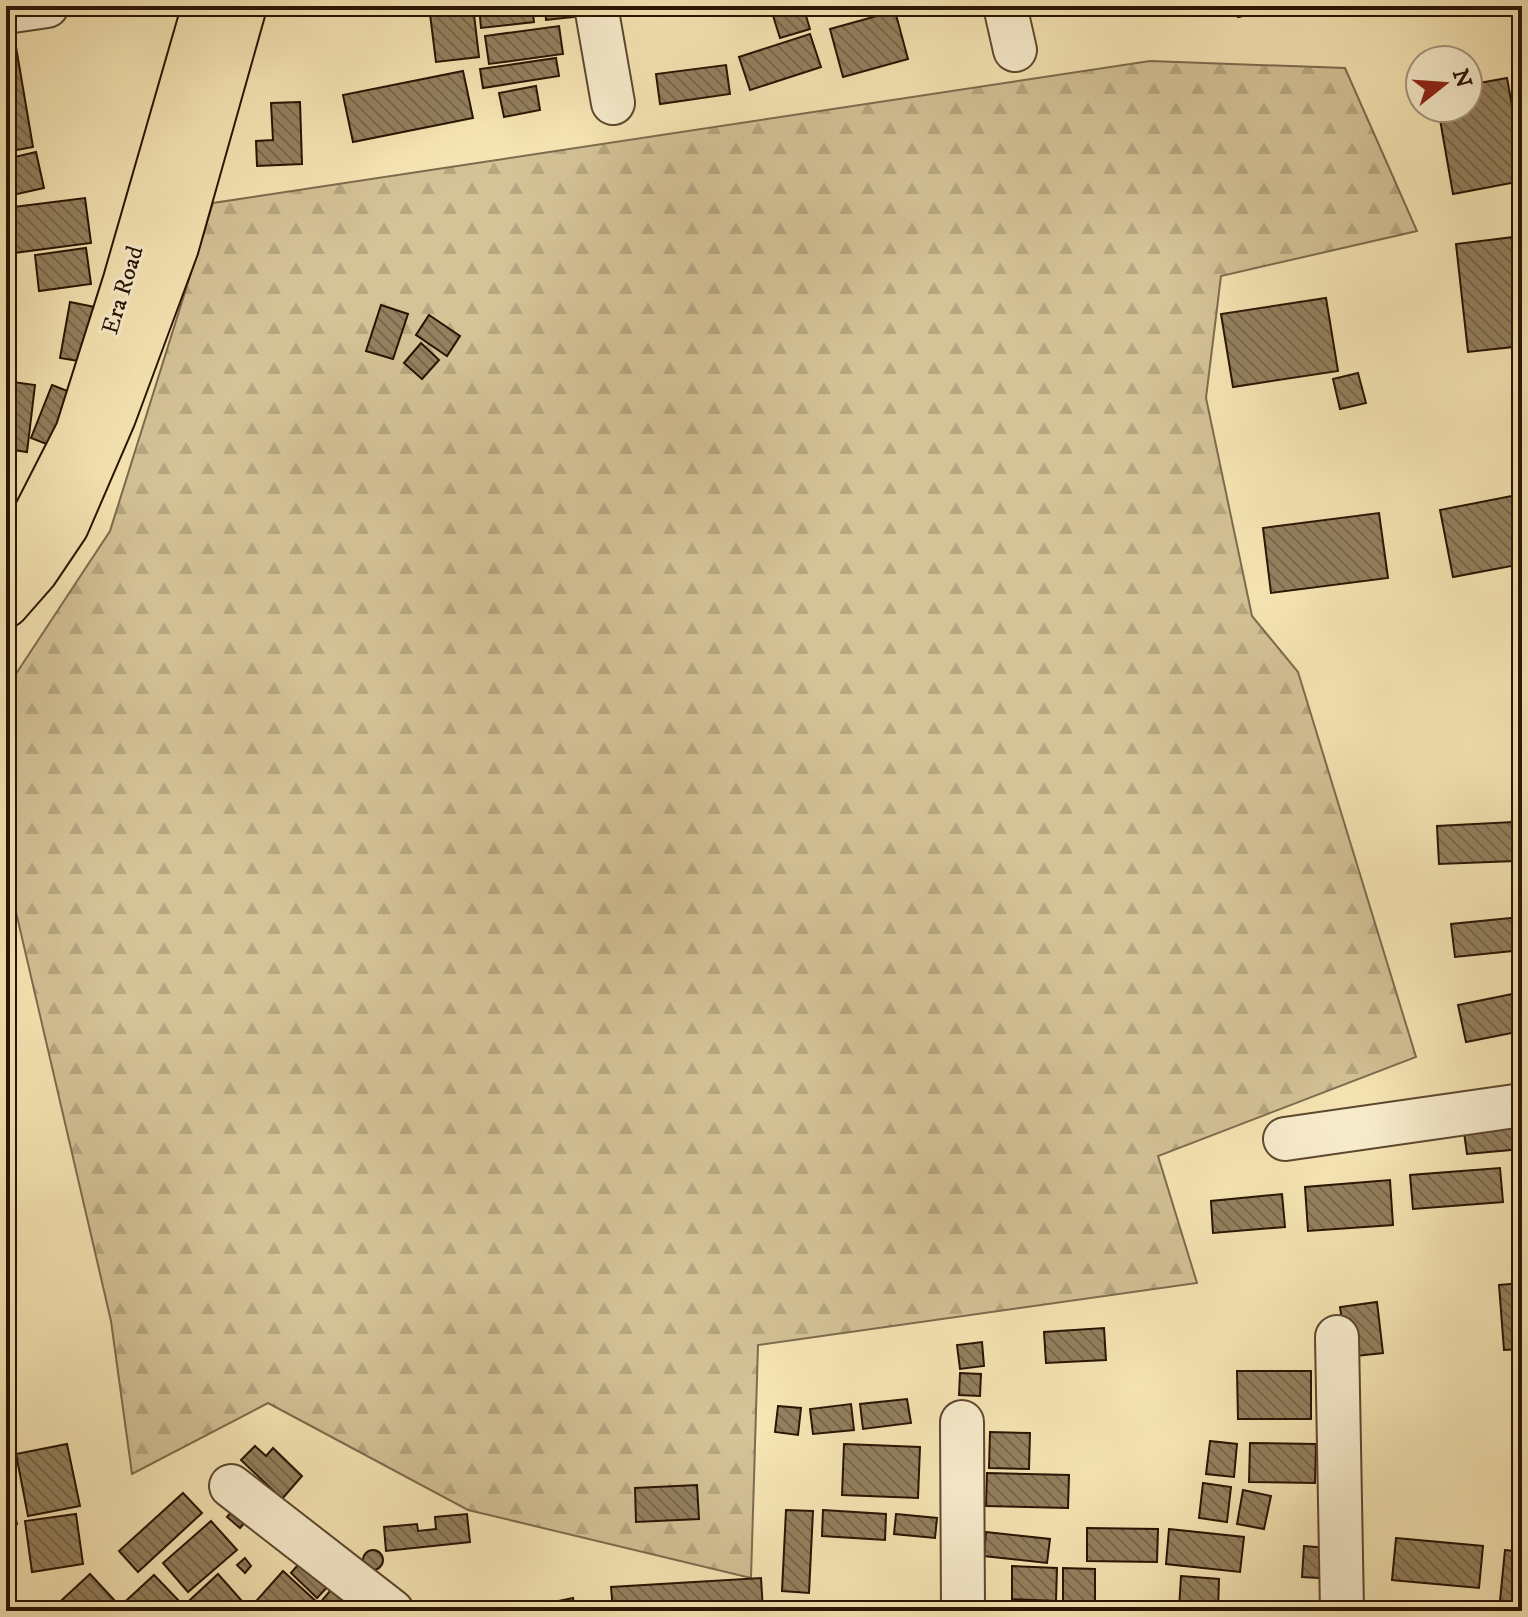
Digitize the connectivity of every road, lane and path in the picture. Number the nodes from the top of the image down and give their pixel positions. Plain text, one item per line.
1 (47, 6) edge
2 (205, 6) edge
3 (244, 6) edge
4 (596, 6) edge
5 (1005, 6) edge
6 (6, 12) edge
7 (1015, 50) dead end
8 (613, 103) dead end
9 (13, 540) edge
10 (6, 605) edge
11 (1522, 1105) edge
12 (1285, 1139) dead end
13 (1337, 1337) dead end
14 (962, 1422) dead end
15 (231, 1486) dead end
16 (392, 1611) edge
17 (963, 1611) edge
18 (1342, 1611) edge

1 - 6 street
2 - 9 main road, Era Road
3 - 10 main road
4 - 8 street
5 - 7 street
11 - 12 street
13 - 18 street
14 - 17 street
15 - 16 street

